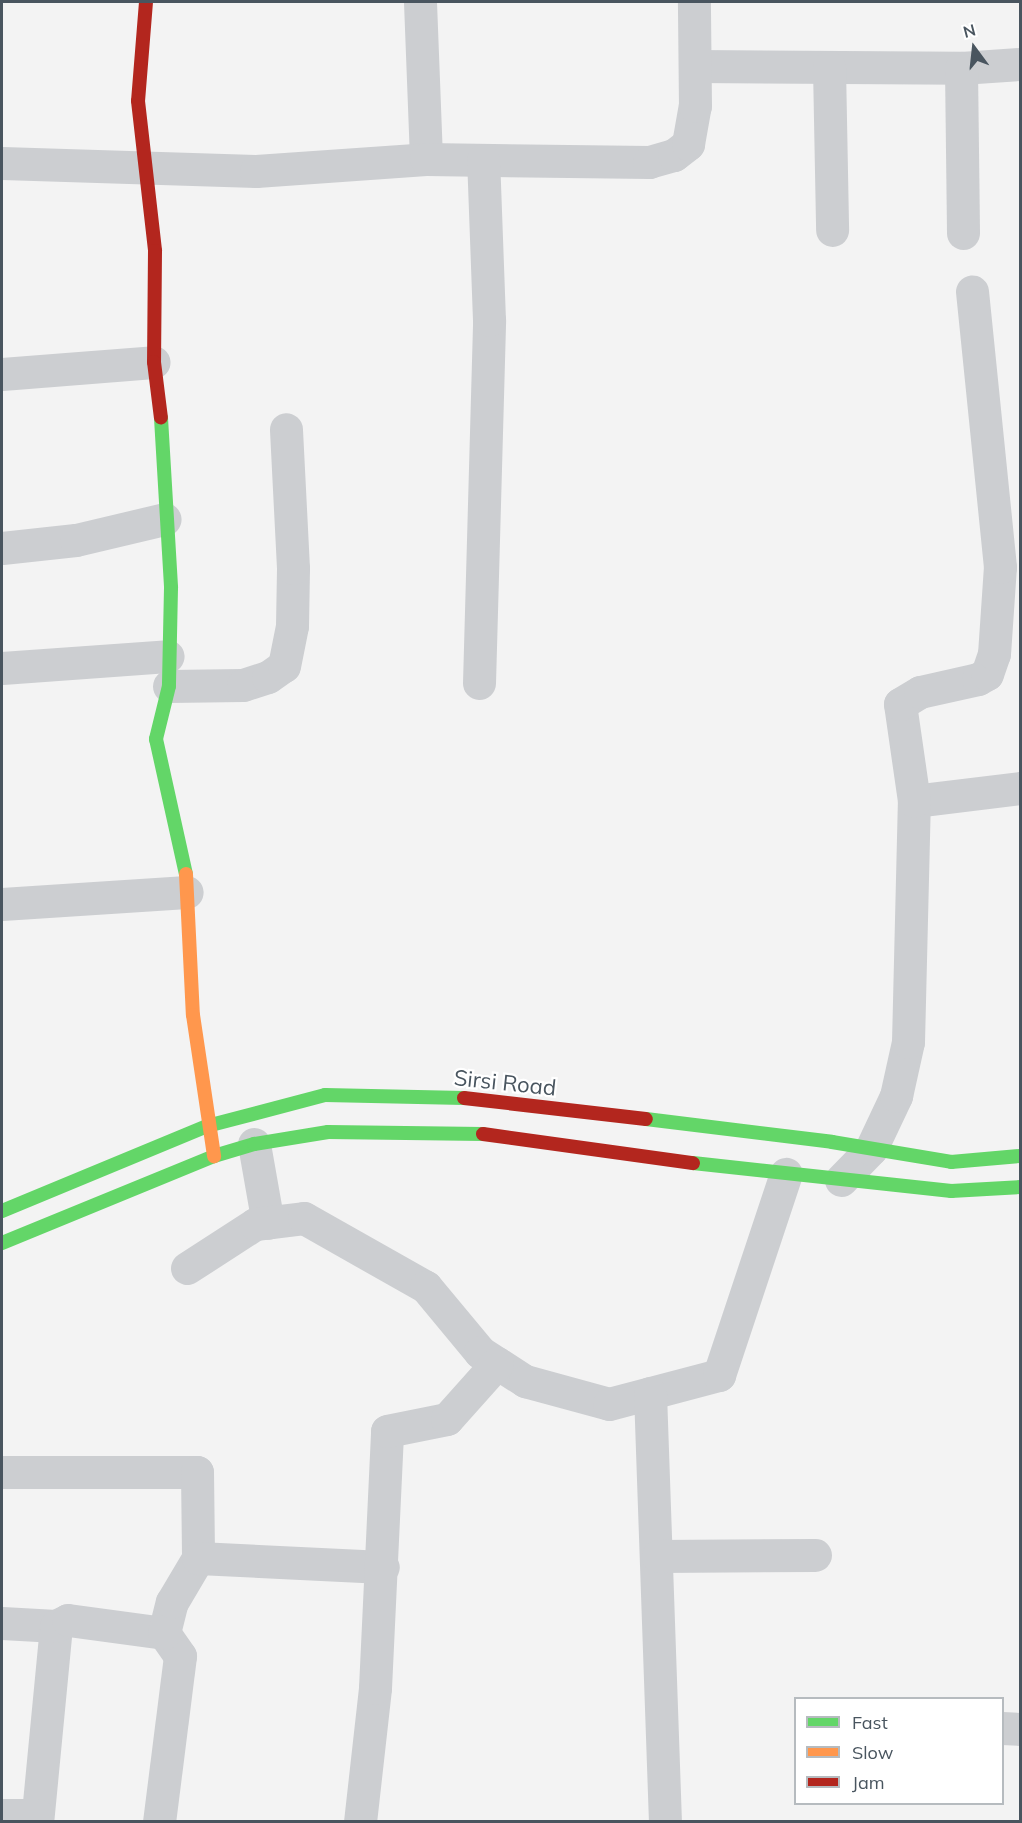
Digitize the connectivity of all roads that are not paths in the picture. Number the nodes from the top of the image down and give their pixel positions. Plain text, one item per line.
1 (146, 2) edge
2 (420, 2) edge
3 (694, 2) edge
4 (1020, 64) edge
5 (695, 66) junction
6 (829, 67) junction
7 (961, 68) junction
8 (426, 159) junction
9 (483, 160) junction
10 (2, 163) edge
11 (143, 167) junction
12 (832, 230) dead end
13 (963, 233) dead end
14 (972, 291) dead end
15 (154, 362) junction
16 (2, 374) edge
17 (286, 429) dead end
18 (1007, 512) edge
19 (165, 519) junction
20 (2, 548) edge
21 (2, 668) edge
22 (169, 671) junction
23 (479, 682) dead end
24 (1020, 788) edge
25 (914, 801) junction
26 (187, 892) junction
27 (2, 904) edge
28 (207, 1126) junction
29 (254, 1144) junction
30 (871, 1149) junction
31 (214, 1156) junction
32 (1020, 1156) edge
33 (786, 1174) junction
34 (841, 1180) junction
35 (1020, 1187) edge
36 (2, 1211) edge
37 (268, 1223) junction
38 (2, 1243) edge
39 (187, 1268) dead end
40 (497, 1363) junction
41 (650, 1393) junction
42 (2, 1472) edge
43 (815, 1555) dead end
44 (658, 1557) junction
45 (198, 1558) junction
46 (383, 1568) junction
47 (2, 1623) edge
48 (56, 1626) junction
49 (164, 1633) junction
50 (1004, 1728) edge
51 (1020, 1729) edge
52 (2, 1815) edge
53 (37, 1818) edge
54 (159, 1821) edge
55 (360, 1821) edge
56 (665, 1821) edge

1 - 11 main road
2 - 8 street
3 - 5 street
4 - 7 street
5 - 6 street
5 - 9 street
6 - 7 street
6 - 12 street
7 - 13 street
8 - 9 street
8 - 11 street
9 - 23 street
10 - 11 street
11 - 15 main road
14 - 18 street
15 - 16 street
15 - 19 main road
17 - 22 street
18 - 25 street
19 - 20 street
19 - 22 main road
21 - 22 street
22 - 26 main road
24 - 25 street
25 - 30 street
26 - 27 street
26 - 28 main road
28 - 30 main road, Sirsi Road
28 - 31 main road
28 - 36 main road, Sirsi Road
29 - 31 main road
29 - 33 main road
29 - 37 street
30 - 32 main road, Sirsi Road
30 - 34 street
31 - 38 main road
33 - 34 main road
33 - 41 street
34 - 35 main road
37 - 39 street
37 - 40 street
40 - 41 street
40 - 46 street
41 - 44 street
42 - 45 street
43 - 44 street
44 - 56 street
45 - 46 street
45 - 49 street
46 - 55 street
47 - 48 street
48 - 49 street
48 - 53 street
49 - 54 street
50 - 51 street
52 - 53 street

